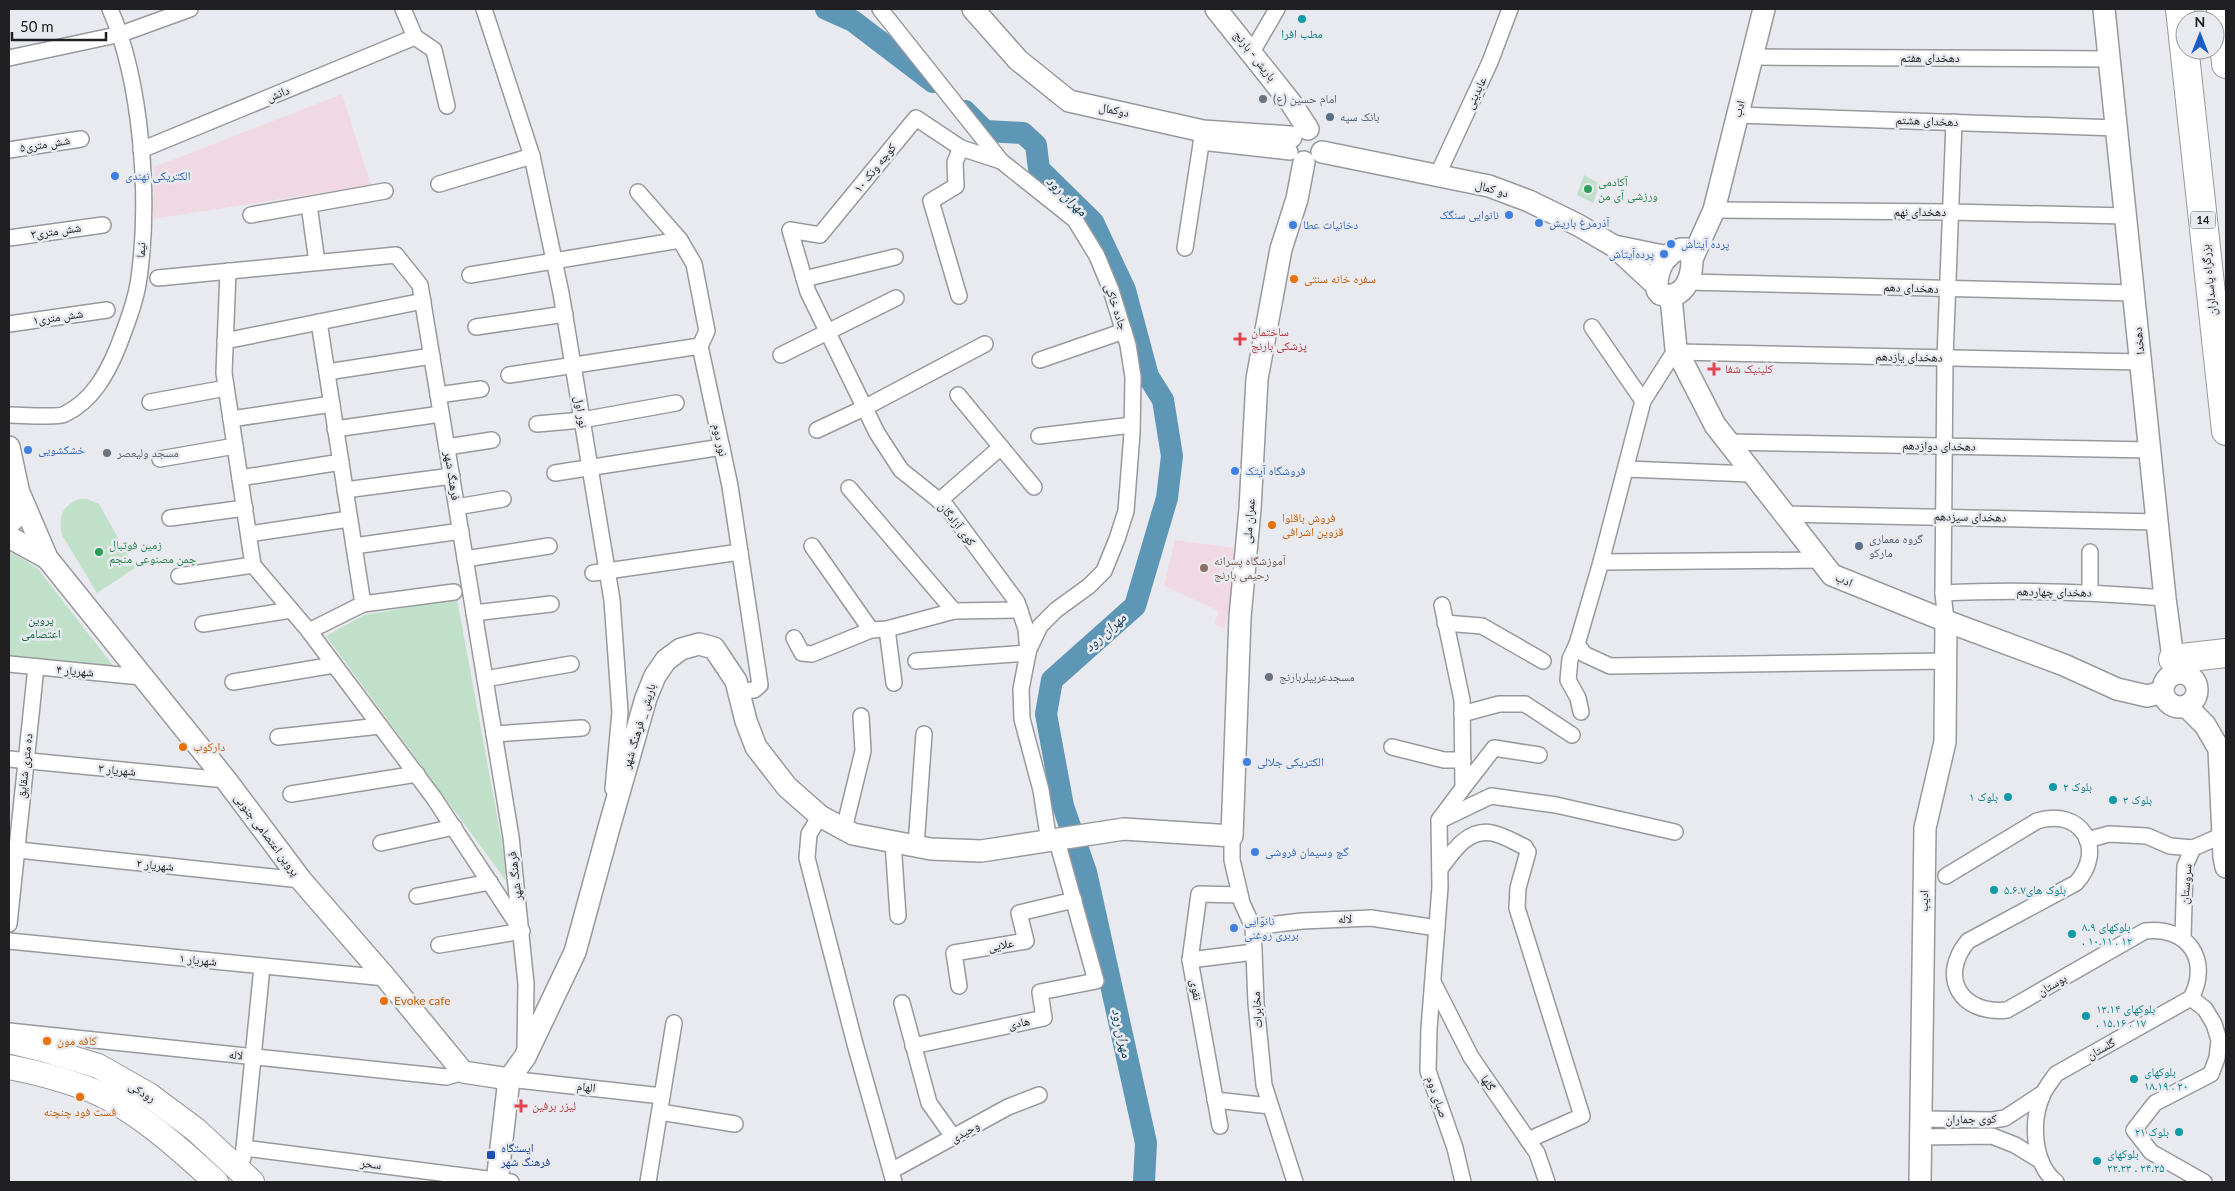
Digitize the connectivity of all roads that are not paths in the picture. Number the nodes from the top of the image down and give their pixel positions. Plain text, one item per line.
1 (110, 9) edge
2 (190, 9) edge
3 (403, 9) edge
4 (484, 9) edge
5 (880, 9) edge
6 (973, 9) edge
7 (1216, 9) edge
8 (1277, 9) edge
9 (1510, 9) edge
10 (1764, 9) edge
11 (2104, 9) edge
12 (2180, 9) edge
13 (2221, 9) edge
14 (121, 34) junction
15 (415, 38) junction
16 (1252, 52) junction
17 (1751, 57) junction
18 (9, 58) edge
19 (2110, 59) junction
20 (2226, 64) edge
21 (447, 106) dead end
22 (1738, 114) junction
23 (1954, 122) junction
24 (2116, 128) junction
25 (1202, 136) junction
26 (81, 139) dead end
27 (1306, 146) junction
28 (961, 148) junction
29 (9, 150) edge
30 (141, 150) junction
31 (532, 156) junction
32 (1000, 161) junction
33 (1437, 176) junction
34 (439, 184) dead end
35 (385, 191) dead end
36 (638, 192) dead end
37 (309, 205) junction
38 (1714, 210) junction
39 (1951, 212) junction
40 (252, 215) dead end
41 (2126, 216) junction
42 (103, 225) dead end
43 (790, 230) joint
44 (9, 238) edge
45 (680, 240) junction
46 (1614, 246) junction
47 (1185, 248) dead end
48 (1681, 255) junction
49 (896, 257) dead end
50 (317, 262) junction
51 (555, 262) junction
52 (228, 271) junction
53 (470, 276) dead end
54 (158, 278) dead end
55 (804, 279) junction
56 (1688, 282) junction
57 (1947, 289) junction
58 (1664, 291) junction
59 (2134, 293) junction
60 (959, 296) dead end
61 (896, 298) dead end
62 (423, 301) junction
63 (107, 310) dead end
64 (564, 314) junction
65 (319, 322) junction
66 (9, 324) edge
67 (476, 327) dead end
68 (1592, 327) dead end
69 (827, 332) junction
70 (1124, 332) junction
71 (225, 342) junction
72 (985, 344) dead end
73 (700, 346) junction
74 (1677, 350) junction
75 (781, 355) dead end
76 (432, 356) junction
77 (1944, 358) junction
78 (1040, 360) dead end
79 (2141, 362) junction
80 (573, 365) junction
81 (327, 372) junction
82 (509, 374) dead end
83 (226, 388) junction
84 (481, 389) dead end
85 (958, 394) dead end
86 (438, 395) junction
87 (150, 402) dead end
88 (1643, 402) junction
89 (676, 403) dead end
90 (332, 404) junction
91 (864, 408) junction
92 (442, 414) junction
93 (9, 415) edge
94 (231, 419) junction
95 (582, 420) junction
96 (537, 424) dead end
97 (1132, 425) junction
98 (335, 429) junction
99 (817, 430) dead end
100 (2226, 431) edge
101 (1039, 436) dead end
102 (492, 440) dead end
103 (1727, 442) junction
104 (235, 446) junction
105 (9, 447) edge
106 (447, 447) junction
107 (722, 447) junction
108 (1001, 447) junction
109 (1945, 447) junction
110 (2150, 450) junction
111 (160, 458) dead end
112 (340, 462) junction
113 (590, 468) junction
114 (1626, 469) junction
115 (555, 473) dead end
116 (1751, 474) junction
117 (452, 476) junction
118 (240, 478) junction
119 (1034, 487) dead end
120 (15, 488) edge
121 (849, 488) dead end
122 (345, 490) junction
123 (503, 499) dead end
124 (939, 501) junction
125 (457, 507) junction
126 (245, 508) junction
127 (1783, 514) junction
128 (1945, 517) junction
129 (170, 518) dead end
130 (349, 519) junction
131 (2158, 522) junction
132 (9, 523) edge
133 (461, 531) junction
134 (249, 534) junction
135 (9, 537) edge
136 (354, 546) junction
137 (549, 546) dead end
138 (812, 546) dead end
139 (740, 552) junction
140 (2090, 552) dead end
141 (47, 558) junction
142 (465, 559) junction
143 (1820, 560) junction
144 (1601, 562) junction
145 (254, 565) junction
146 (600, 572) junction
147 (179, 576) dead end
148 (454, 592) dead end
149 (2090, 592) junction
150 (1943, 593) junction
151 (2165, 598) junction
152 (363, 604) junction
153 (552, 604) dead end
154 (1442, 605) dead end
155 (292, 610) junction
156 (1020, 610) junction
157 (954, 611) junction
158 (474, 612) junction
159 (1946, 621) junction
160 (1446, 623) junction
161 (203, 624) dead end
162 (887, 629) junction
163 (871, 630) junction
164 (309, 631) junction
165 (794, 638) dead end
166 (1577, 644) junction
167 (1028, 653) junction
168 (2226, 654) edge
169 (916, 661) dead end
170 (1543, 661) dead end
171 (1946, 661) junction
172 (9, 664) edge
173 (334, 664) junction
174 (571, 664) dead end
175 (2174, 666) junction
176 (36, 667) junction
177 (141, 677) junction
178 (485, 679) junction
179 (233, 682) dead end
180 (894, 683) dead end
181 (738, 691) junction
182 (2163, 692) junction
183 (2186, 706) junction
184 (1581, 712) dead end
185 (1462, 714) junction
186 (861, 716) dead end
187 (380, 726) junction
188 (582, 728) dead end
189 (494, 734) junction
190 (924, 734) dead end
191 (1572, 735) dead end
192 (278, 737) dead end
193 (1392, 747) dead end
194 (1539, 755) dead end
195 (9, 759) edge
196 (1463, 760) junction
197 (26, 761) junction
198 (417, 774) junction
199 (226, 780) junction
200 (1463, 788) junction
201 (291, 794) dead end
202 (820, 816) junction
203 (1439, 820) junction
204 (610, 824) junction
205 (454, 827) junction
206 (844, 829) junction
207 (1675, 832) dead end
208 (1232, 836) junction
209 (2223, 836) junction
210 (2088, 840) junction
211 (1053, 841) junction
212 (893, 842) junction
213 (381, 843) dead end
214 (916, 846) junction
215 (2192, 848) junction
216 (13, 849) edge
217 (2226, 867) edge
218 (1440, 869) junction
219 (1946, 876) dead end
220 (300, 880) junction
221 (490, 882) junction
222 (1240, 895) junction
223 (417, 896) dead end
224 (1074, 900) junction
225 (898, 916) dead end
226 (9, 924) edge
227 (1254, 927) junction
228 (1436, 928) junction
229 (522, 931) junction
230 (2183, 938) junction
231 (9, 941) edge
232 (439, 944) dead end
233 (1254, 952) junction
234 (1190, 960) junction
235 (262, 967) junction
236 (386, 978) junction
237 (1433, 980) junction
238 (1096, 981) joint
239 (959, 986) dead end
240 (2191, 998) junction
241 (902, 1003) dead end
242 (674, 1023) dead end
243 (9, 1031) edge
244 (9, 1041) edge
245 (913, 1046) junction
246 (253, 1057) junction
247 (525, 1057) junction
248 (9, 1067) edge
249 (463, 1072) junction
250 (509, 1079) junction
251 (2043, 1093) junction
252 (1039, 1095) dead end
253 (662, 1096) junction
254 (1215, 1100) junction
255 (1270, 1106) junction
256 (660, 1112) junction
257 (179, 1117) junction
258 (735, 1124) dead end
259 (1220, 1126) dead end
260 (1922, 1128) junction
261 (162, 1135) junction
262 (954, 1138) junction
263 (1528, 1140) junction
264 (244, 1148) junction
265 (2041, 1161) junction
266 (247, 1177) edge
267 (893, 1177) edge
268 (502, 1181) edge
269 (216, 1182) edge
270 (648, 1182) edge
271 (1294, 1182) edge
272 (1463, 1182) edge
273 (1547, 1182) edge
274 (1920, 1182) edge
275 (2056, 1182) edge
276 (2204, 1182) edge

1 - 14 street, نیما
2 - 14 street
3 - 15 street
4 - 31 street, نور اول
5 - 32 street, جاده خاکی
6 - 25 main road, دوکمال
7 - 16 main road, باریش - بارنج
8 - 16 street
9 - 33 street, عابدینی
10 - 17 main road, ادب
11 - 19 main road, دهخدا
12 - 100 highway, بزرگراه پاسداران / 14
13 - 20 highway
14 - 18 street
14 - 30 street, نیما
15 - 21 street
15 - 30 street, دانش
16 - 27 main road, باریش - بارنج
17 - 19 street, دهخدای هفتم
17 - 22 main road, ادب
19 - 24 main road, دهخدا
22 - 23 street, دهخدای هشتم
22 - 38 main road, ادب
23 - 24 street, دهخدای هشتم
23 - 39 street
24 - 41 main road, دهخدا
25 - 27 main road, دوکمال
25 - 47 street
26 - 29 street, ۵شش متری
27 - 33 main road, دو کمال
27 - 208 main road, عمران ملی
28 - 32 street
28 - 43 street, کوچه ونک ۱۰
28 - 60 street
30 - 93 street, نیما
31 - 34 street
31 - 51 street, نور اول
32 - 70 street, جاده خاکی
33 - 46 main road, دو کمال
35 - 37 street
36 - 45 street, نور دوم
37 - 40 street
37 - 50 street
38 - 39 street, دهخدای نهم
38 - 48 main road
39 - 41 street, دهخدای نهم
39 - 57 street
41 - 59 main road, دهخدا
42 - 44 street, شش متری۳
43 - 55 street, کوی آزادگان
45 - 51 street
45 - 73 street, نور دوم
46 - 48 main road
46 - 58 main road
48 - 56 main road
48 - 58 main road
49 - 55 street
50 - 52 street, فرهنگ شهر
50 - 62 street, فرهنگ شهر
51 - 53 street
51 - 64 street, نور اول
52 - 54 street, فرهنگ شهر
52 - 71 street
55 - 69 street, کوی آزادگان
56 - 57 street, دهخدای دهم
56 - 58 main road
57 - 59 street, دهخدای دهم
57 - 77 street
58 - 74 main road, ادب
59 - 79 main road, دهخدا
61 - 69 street
62 - 65 street
62 - 76 street, فرهنگ شهر
63 - 66 street, شش متری۱
64 - 67 street
64 - 80 street, نور اول
65 - 71 street
65 - 81 street
68 - 88 street
69 - 75 street
69 - 91 street, کوی آزادگان
70 - 78 street
70 - 97 street, جاده خاکی
71 - 83 street
72 - 91 street
73 - 80 street
73 - 107 street, نور دوم
74 - 77 street, دهخدای یازدهم
74 - 88 street
74 - 103 main road, ادب
76 - 81 street
76 - 86 street, فرهنگ شهر
77 - 79 street, دهخدای یازدهم
77 - 109 street
79 - 110 main road, دهخدا
80 - 82 street
80 - 95 street, نور اول
81 - 90 street
83 - 87 street
83 - 94 street
84 - 86 street
85 - 108 street
86 - 92 street, فرهنگ شهر
88 - 114 street
89 - 95 street
90 - 94 street
90 - 98 street
91 - 99 street
91 - 124 street, کوی آزادگان
92 - 98 street
92 - 106 street, فرهنگ شهر
94 - 104 street
95 - 96 street
95 - 113 street, نور اول
97 - 101 street
97 - 167 street, جاده خاکی
98 - 112 street
102 - 106 street
103 - 109 street, دهخدای دوازدهم
103 - 116 main road, ادب
104 - 111 street
104 - 118 street
105 - 120 main road, پروین اعتصامی جنوبی
106 - 117 street, فرهنگ شهر
107 - 113 street
107 - 139 street, نور دوم
108 - 119 street
108 - 124 street
109 - 110 street, دهخدای دوازدهم
109 - 128 street
110 - 131 main road, دهخدا
112 - 118 street
112 - 122 street
113 - 115 street
113 - 146 street, نور اول
114 - 116 street
114 - 144 street
116 - 127 main road, ادب
117 - 122 street
117 - 125 street, فرهنگ شهر
118 - 126 street
120 - 132 main road
120 - 141 main road, پروین اعتصامی جنوبی
121 - 157 street
122 - 130 street
123 - 125 street
124 - 156 street, کوی آزادگان
125 - 133 street, فرهنگ شهر
126 - 129 street
126 - 134 street
127 - 128 street, دهخدای سیزدهم
127 - 143 main road, ادب
128 - 131 street, دهخدای سیزدهم
128 - 150 street
130 - 134 street
130 - 136 street
131 - 151 main road, دهخدا
133 - 136 street
133 - 142 street, فرهنگ شهر
134 - 145 street
135 - 141 main road, پروین اعتصامی جنوبی
136 - 152 street
137 - 142 street
138 - 163 street
139 - 146 street
139 - 181 street, نور دوم
140 - 149 street
141 - 177 main road, پروین اعتصامی جنوبی
142 - 158 street, فرهنگ شهر
143 - 144 street
143 - 159 main road, ادب
144 - 166 street
145 - 147 street
145 - 155 street, فرهنگ شهر
146 - 204 street, نور اول
148 - 152 street
149 - 150 street, دهخدای چهاردهم
149 - 151 street, دهخدای چهاردهم
150 - 159 street
151 - 175 main road, دهخدا
152 - 164 street
153 - 158 street
154 - 160 street
155 - 161 street
155 - 164 street, فرهنگ شهر
156 - 157 street
156 - 167 street, کوی آزادگان
157 - 162 street
158 - 178 street, فرهنگ شهر
159 - 171 main road, ادیب
159 - 182 main road, ادب
160 - 170 street
160 - 185 street
162 - 163 street
162 - 180 street
163 - 165 street
164 - 173 street, فرهنگ شهر
166 - 171 street
166 - 184 street
167 - 169 street
167 - 211 street, کوی آزادگان
168 - 175 highway
171 - 260 main road, ادیب
172 - 176 street, شهریار ۴
173 - 179 street
173 - 187 street, فرهنگ شهر
174 - 178 street
175 - 182 main road
175 - 183 main road
176 - 177 street, شهریار ۴
176 - 197 street, ده متری شقایق
177 - 199 main road, پروین اعتصامی جنوبی
178 - 189 street, فرهنگ شهر
181 - 202 main road, باریش _ فرهنگ شهر
181 - 204 main road, باریش _ فرهنگ شهر
182 - 183 main road
183 - 209 main road
185 - 191 street
185 - 196 street
186 - 206 street
187 - 192 street
187 - 198 street, فرهنگ شهر
188 - 189 street
189 - 229 street, فرهنگ شهر
190 - 214 street
193 - 196 street
194 - 200 street
195 - 197 street, شهریار ۳
196 - 200 street
197 - 199 street, شهریار ۳
197 - 216 street, ده متری شقایق
198 - 201 street
198 - 205 street, فرهنگ شهر
199 - 220 main road, پروین اعتصامی جنوبی
200 - 203 street
202 - 206 main road, باریش _ فرهنگ شهر
202 - 267 street
203 - 207 street
203 - 218 street, صبای دوم
204 - 247 main road, باریش _ فرهنگ شهر
205 - 213 street
205 - 221 street, فرهنگ شهر
206 - 212 main road, باریش _ فرهنگ شهر
208 - 211 main road, باریش _ فرهنگ شهر
208 - 222 street, مخابرات
209 - 215 street
209 - 217 main road
210 - 215 street, سروستان
210 - 219 street
210 - 230 street, بوستان
211 - 214 main road, باریش _ فرهنگ شهر
211 - 224 street, کوی آزادگان
212 - 214 main road, باریش _ فرهنگ شهر
212 - 225 street
215 - 230 street, سروستان
216 - 220 street, شهریار ۲
216 - 226 street, ده متری شقایق
218 - 228 street, صبای دوم
218 - 263 street
220 - 236 main road, پروین اعتصامی جنوبی
221 - 223 street
221 - 229 street, فرهنگ شهر
222 - 227 street, مخابرات
222 - 234 street, نقوی
224 - 238 street, کوی آزادگان
224 - 239 street, علایی
227 - 228 street, لاله
227 - 233 street, مخابرات
228 - 237 street, صبای دوم
229 - 232 street
229 - 247 street
230 - 240 street
231 - 235 street, شهریار ۱
233 - 234 street
233 - 255 street, مخابرات
234 - 254 street, نقوی
235 - 236 street, شهریار ۱
235 - 246 street
236 - 249 main road, پروین اعتصامی جنوبی
237 - 263 street, گلها
237 - 272 street, صبای دوم
238 - 245 street, هادی
240 - 251 street, گلستان
240 - 276 street
241 - 245 street
242 - 253 street
243 - 246 street, لاله
244 - 257 main road, رودکى
245 - 262 street
246 - 249 street, لاله
246 - 264 street
247 - 250 main road, باریش _ فرهنگ شهر
248 - 261 main road, رودکى
249 - 250 main road
250 - 253 street, الهام
250 - 268 main road, باریش _ فرهنگ شهر
251 - 260 street, کوی جماران
251 - 265 street, گلستان
252 - 262 street, وحیدی
253 - 256 street
254 - 255 street
254 - 259 street, نقوی
255 - 271 street, مخابرات
256 - 258 street
256 - 270 street
257 - 261 main road
257 - 266 main road, رودکى
260 - 265 street, کوی جماران
260 - 274 main road, ادیب
261 - 269 main road, رودکى
262 - 267 street, وحیدی
263 - 273 street, گلها
264 - 266 street
264 - 268 street, سحر
265 - 275 street, گلستان

